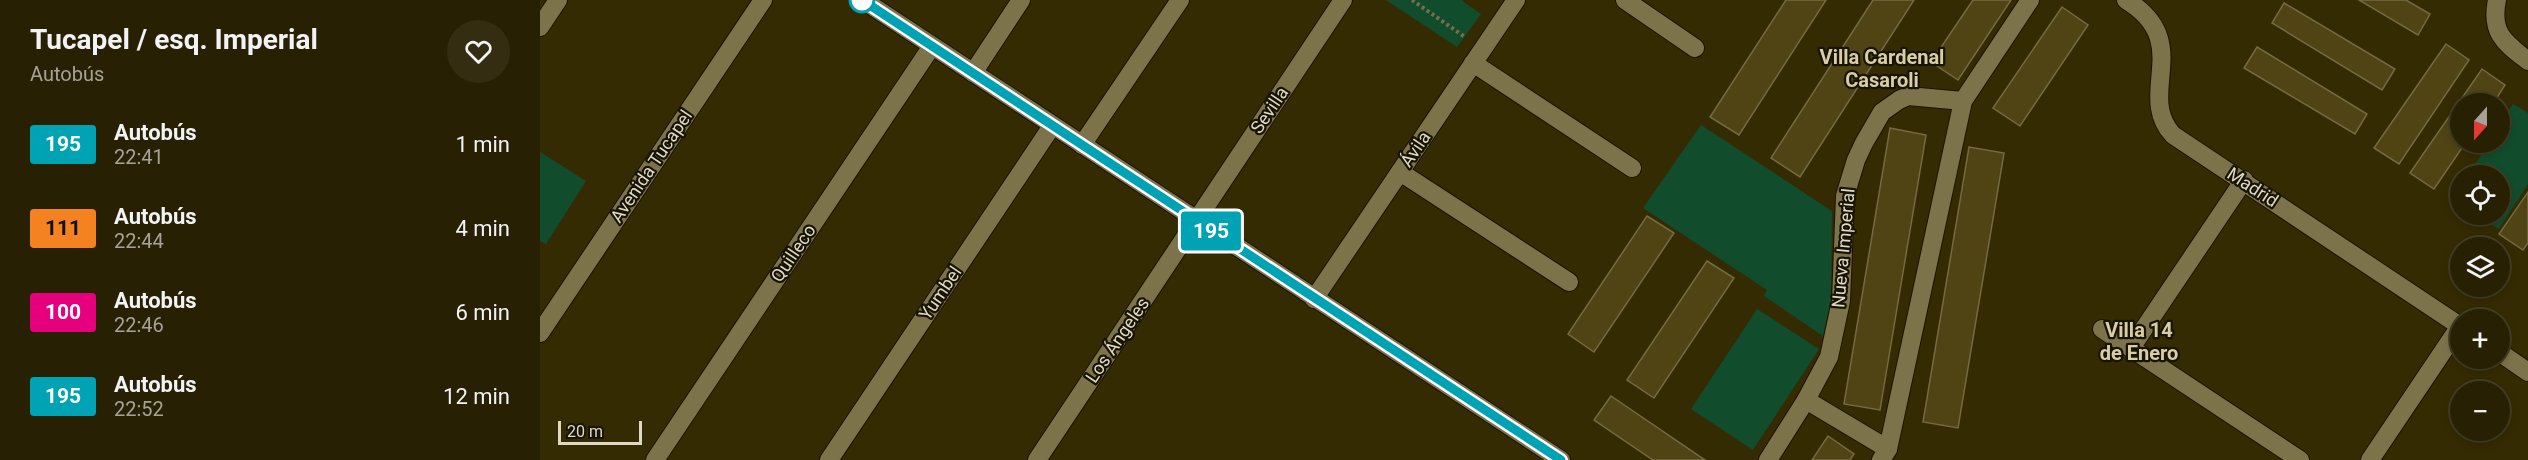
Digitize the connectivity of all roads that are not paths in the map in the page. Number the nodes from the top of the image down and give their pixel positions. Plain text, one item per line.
1 (558, 0) edge
2 (763, 0) edge
3 (862, 0) edge
4 (1021, 0) edge
5 (1180, 0) edge
6 (1343, 0) edge
7 (1516, 0) edge
8 (1625, 0) edge
9 (2030, 0) edge
10 (2126, 0) edge
11 (2498, 0) edge
12 (540, 27) edge
13 (932, 46) junction
14 (1695, 48) dead end
15 (1478, 56) junction
16 (2528, 61) edge
17 (973, 73) junction
18 (1963, 101) junction
19 (1052, 126) junction
20 (1082, 145) junction
21 (1632, 168) dead end
22 (1400, 172) junction
23 (2244, 180) junction
24 (1196, 221) junction
25 (1569, 282) dead end
26 (1314, 299) junction
27 (2450, 319) edge
28 (2103, 329) dead end
29 (540, 333) edge
30 (2450, 341) edge
31 (2130, 348) junction
32 (2510, 360) edge
33 (2528, 372) edge
34 (1806, 400) junction
35 (1885, 455) edge
36 (655, 460) edge
37 (829, 460) edge
38 (1037, 460) edge
39 (1561, 460) edge
40 (1768, 460) edge
41 (2300, 460) edge
42 (2370, 460) edge

1 - 12 street
2 - 29 street, Avenida Tucapel
3 - 13 street
4 - 17 street
5 - 20 street
6 - 24 street, Sevilla
7 - 15 street, Ávila
8 - 14 street
9 - 18 street
10 - 23 street, Madrid
11 - 16 street
13 - 17 street
13 - 36 street, Quilleco
15 - 21 street
15 - 22 street, Ávila
17 - 19 street
18 - 34 street, Nueva Imperial
18 - 35 street
19 - 20 street
19 - 37 street, Yumbel
20 - 24 street
22 - 25 street
22 - 26 street, Ávila
23 - 27 street, Madrid
23 - 31 street
24 - 26 street
24 - 38 street, Los Ángeles
26 - 39 street
28 - 31 street
30 - 42 street
31 - 41 street
32 - 33 street
34 - 35 street
34 - 40 street, Nueva Imperial

